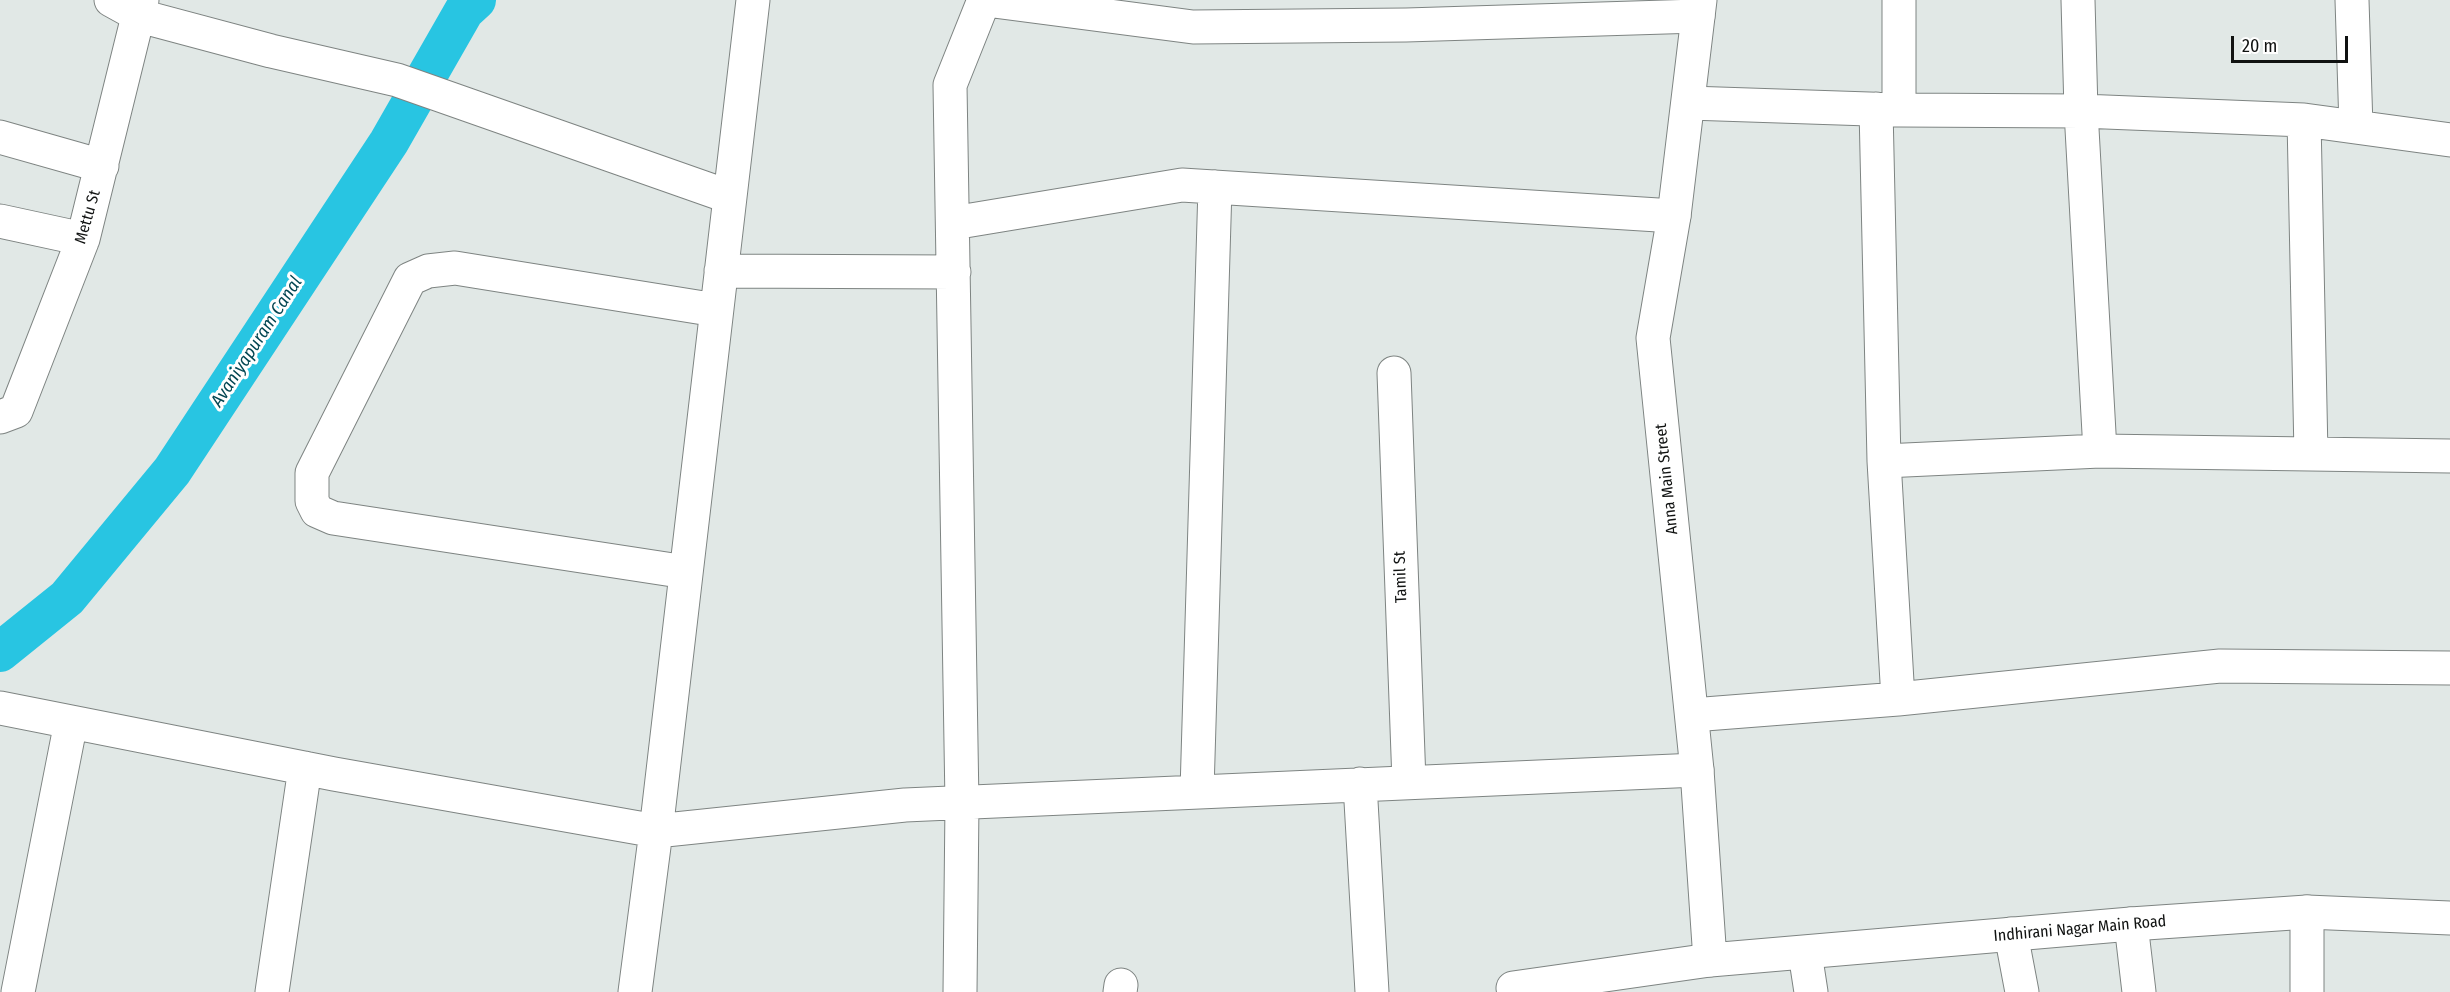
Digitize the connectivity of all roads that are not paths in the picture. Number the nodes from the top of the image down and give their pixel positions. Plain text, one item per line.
1 (111, 0) edge
2 (753, 0) edge
3 (985, 0) edge
4 (1899, 0) edge
5 (2078, 0) edge
6 (2352, 0) edge
7 (141, 8) edge
8 (1699, 8) edge
9 (1689, 103) junction
10 (1888, 109) junction
11 (2081, 111) junction
12 (2304, 120) junction
13 (2356, 127) junction
14 (0, 137) edge
15 (2450, 140) edge
16 (102, 166) junction
17 (1215, 187) junction
18 (730, 196) junction
19 (1674, 216) junction
20 (0, 221) edge
21 (953, 223) junction
22 (83, 239) junction
23 (721, 271) junction
24 (954, 272) junction
25 (716, 310) junction
26 (1394, 373) dead end
27 (0, 417) edge
28 (2100, 451) junction
29 (2311, 454) junction
30 (2450, 456) edge
31 (1884, 461) junction
32 (686, 572) junction
33 (2450, 668) edge
34 (1898, 699) junction
35 (0, 708) edge
36 (1692, 715) junction
37 (71, 722) junction
38 (305, 768) junction
39 (1697, 770) junction
40 (1409, 782) junction
41 (1360, 784) junction
42 (1197, 791) junction
43 (962, 803) junction
44 (656, 831) junction
45 (2307, 912) junction
46 (2450, 918) edge
47 (2131, 924) junction
48 (2011, 934) junction
49 (1805, 953) junction
50 (1710, 960) junction
51 (1513, 988) dead end
52 (18, 992) edge
53 (272, 992) edge
54 (635, 992) edge
55 (960, 992) edge
56 (1372, 992) edge
57 (1811, 992) edge
58 (2022, 992) edge
59 (2139, 992) edge
60 (2307, 992) edge

1 - 7 street
2 - 18 street
3 - 8 street
3 - 21 street
4 - 10 street
5 - 11 street
6 - 13 street
7 - 16 street, Mettu St
7 - 18 street
8 - 9 street, Anna Main Street
9 - 10 street
9 - 19 street, Anna Main Street
10 - 11 street
10 - 31 street
11 - 12 street
11 - 28 street
12 - 13 street
12 - 29 street
13 - 15 street
14 - 16 street
16 - 22 street, Mettu St
17 - 19 street
17 - 21 street
17 - 42 street
18 - 23 street
19 - 36 street, Anna Main Street
20 - 22 street
21 - 24 street
22 - 27 street, Mettu St
23 - 24 street
23 - 25 street
24 - 43 street
25 - 32 street
25 - 32 street
26 - 40 street, Tamil St
28 - 29 street
28 - 31 street
29 - 30 street
31 - 34 street
32 - 44 street
33 - 34 street
34 - 36 street
35 - 37 street
36 - 39 street, Anna Main Street
37 - 38 street
37 - 52 street
38 - 44 street
38 - 53 street
39 - 40 street
39 - 50 street, Anna Main Street
40 - 41 street
41 - 42 street
41 - 56 street
42 - 43 street
43 - 44 street
43 - 55 street
44 - 54 street
45 - 46 street, Indhirani Nagar Main Road
45 - 47 street, Indhirani Nagar Main Road
45 - 60 street
47 - 48 street, Indhirani Nagar Main Road
47 - 59 street
48 - 49 street, Indhirani Nagar Main Road
48 - 58 street
49 - 50 street, Indhirani Nagar Main Road
49 - 57 street
50 - 51 street, Indhirani Nagar Main Road

